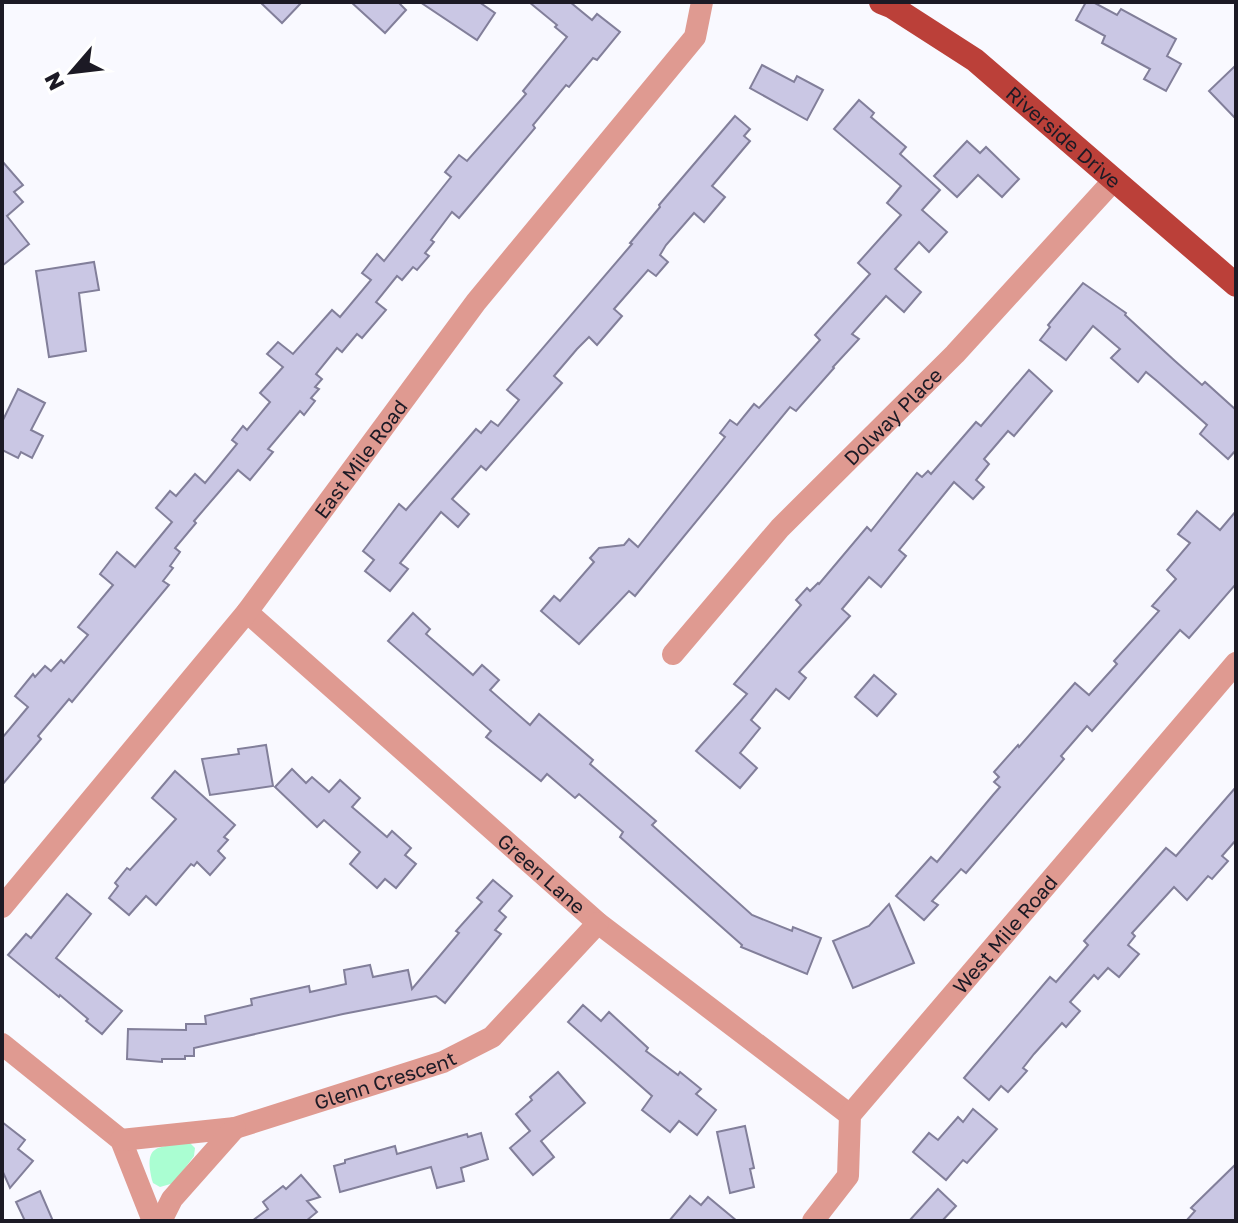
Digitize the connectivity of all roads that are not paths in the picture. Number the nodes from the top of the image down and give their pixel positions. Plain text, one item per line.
1 (702, 2) edge
2 (881, 2) edge
3 (1114, 180) junction
4 (1236, 285) edge
5 (247, 612) junction
6 (673, 654) dead end
7 (1236, 663) edge
8 (2, 907) edge
9 (598, 923) junction
10 (2, 1044) edge
11 (850, 1115) junction
12 (235, 1128) junction
13 (121, 1140) junction
14 (153, 1221) edge
15 (161, 1221) edge
16 (813, 1221) edge

1 - 5 street, East Mile Road
2 - 3 main road, Riverside Drive
3 - 4 main road, Riverside Drive
3 - 6 street, Dolway Place
5 - 8 street, East Mile Road
5 - 9 street, Green Lane
7 - 11 street, West Mile Road
9 - 11 street, Green Lane
9 - 12 street, Glenn Crescent
10 - 13 street
11 - 16 street
12 - 13 street, Glenn Crescent
12 - 15 street
13 - 14 street

